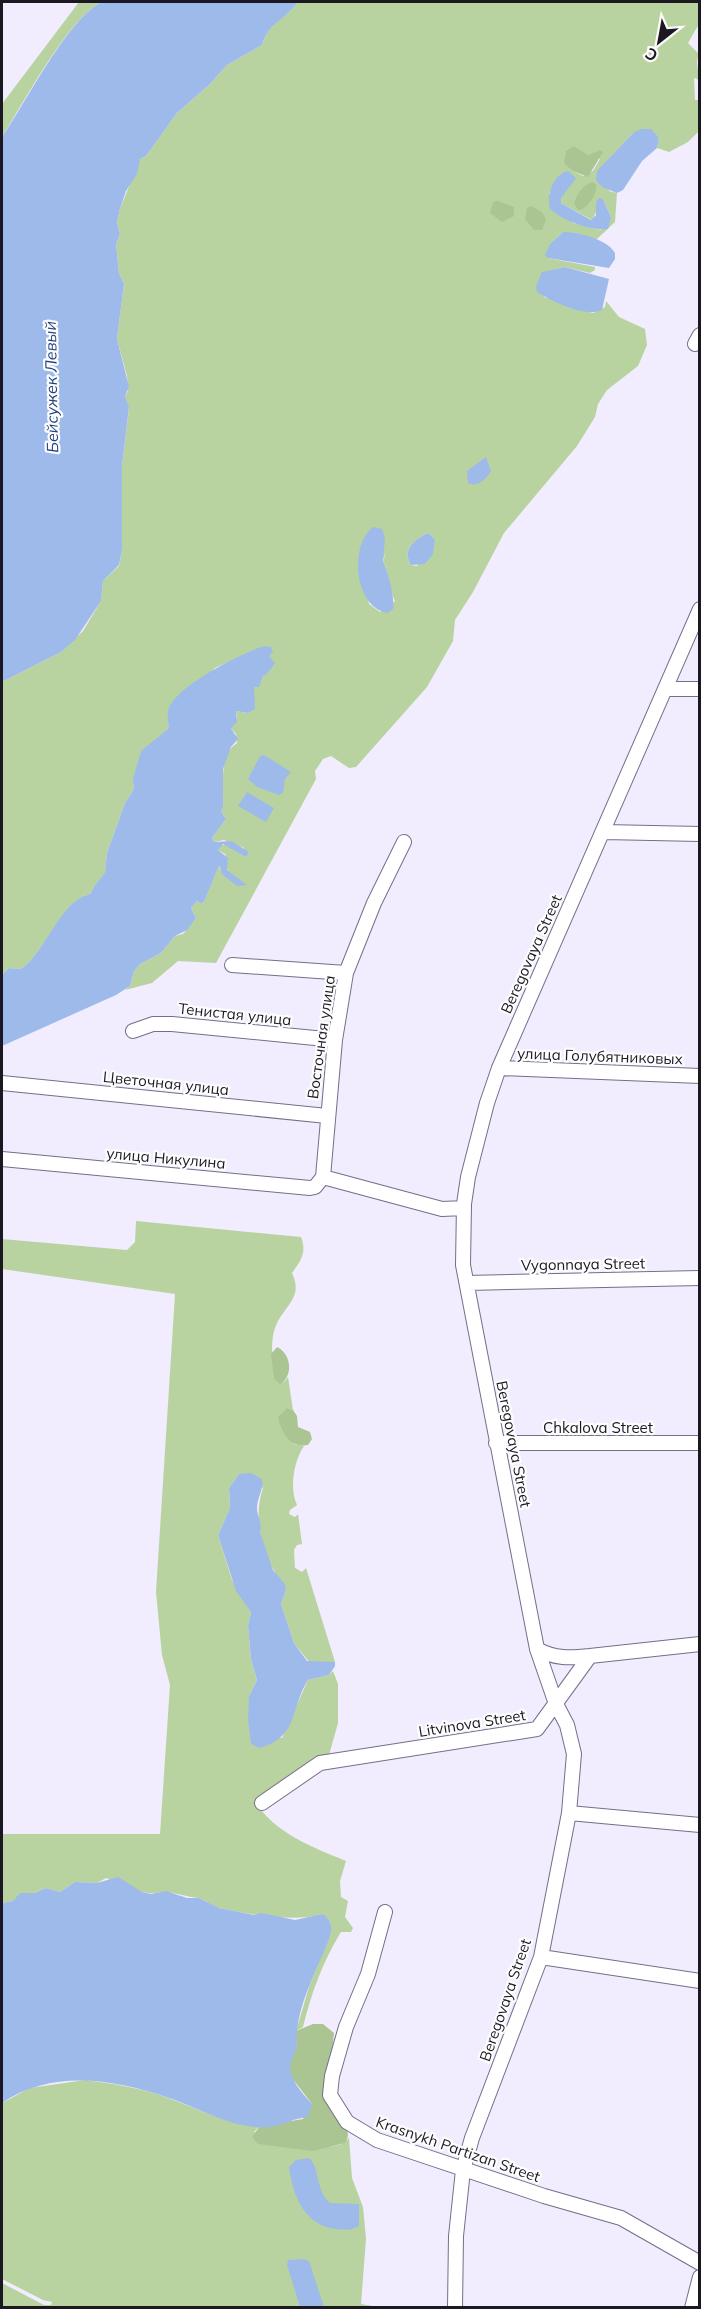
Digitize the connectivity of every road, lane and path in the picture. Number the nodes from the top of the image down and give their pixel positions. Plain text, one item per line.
1 (699, 609) edge
2 (665, 689) junction
3 (699, 689) edge
4 (604, 832) junction
5 (699, 834) edge
6 (404, 843) dead end
7 (232, 966) dead end
8 (346, 973) junction
9 (133, 1031) dead end
10 (335, 1040) junction
11 (500, 1068) junction
12 (699, 1076) edge
13 (2, 1083) edge
14 (327, 1116) junction
15 (2, 1159) edge
16 (323, 1177) junction
17 (464, 1208) junction
18 (699, 1278) edge
19 (467, 1283) junction
20 (496, 1443) junction
21 (699, 1443) edge
22 (699, 1644) edge
23 (537, 1648) junction
24 (590, 1656) junction
25 (556, 1704) junction
26 (262, 1803) dead end
27 (569, 1813) junction
28 (699, 1825) edge
29 (385, 1912) dead end
30 (541, 1957) junction
31 (699, 1981) edge
32 (463, 2170) junction
33 (699, 2263) edge
34 (699, 2277) edge
35 (455, 2307) edge
36 (692, 2307) edge

1 - 2 street, Beregovaya Street
2 - 3 street
2 - 4 street, Beregovaya Street
4 - 5 street
4 - 11 street, Beregovaya Street
6 - 8 street, Восточная улица
7 - 8 street
8 - 10 street, Восточная улица
9 - 10 street, Тенистая улица
10 - 14 street, Восточная улица
11 - 12 street, улица Голубятниковых
11 - 17 street, Beregovaya Street
13 - 14 street, Цветочная улица
14 - 16 street, Восточная улица
15 - 16 street, улица Никулина
16 - 17 street
17 - 19 street, Beregovaya Street
18 - 19 street, Vygonnaya Street
19 - 20 street, Beregovaya Street
20 - 21 street, Chkalova Street
20 - 23 street, Beregovaya Street
22 - 24 street
23 - 24 street
23 - 25 street, Beregovaya Street
24 - 25 street, Litvinova Street
25 - 26 street, Litvinova Street
25 - 27 street, Beregovaya Street
27 - 28 street
27 - 30 street, Beregovaya Street
29 - 32 street, Krasnykh Partizan Street
30 - 31 street
30 - 32 street, Beregovaya Street
32 - 33 street, Krasnykh Partizan Street
32 - 35 street, Beregovaya Street
34 - 36 street

